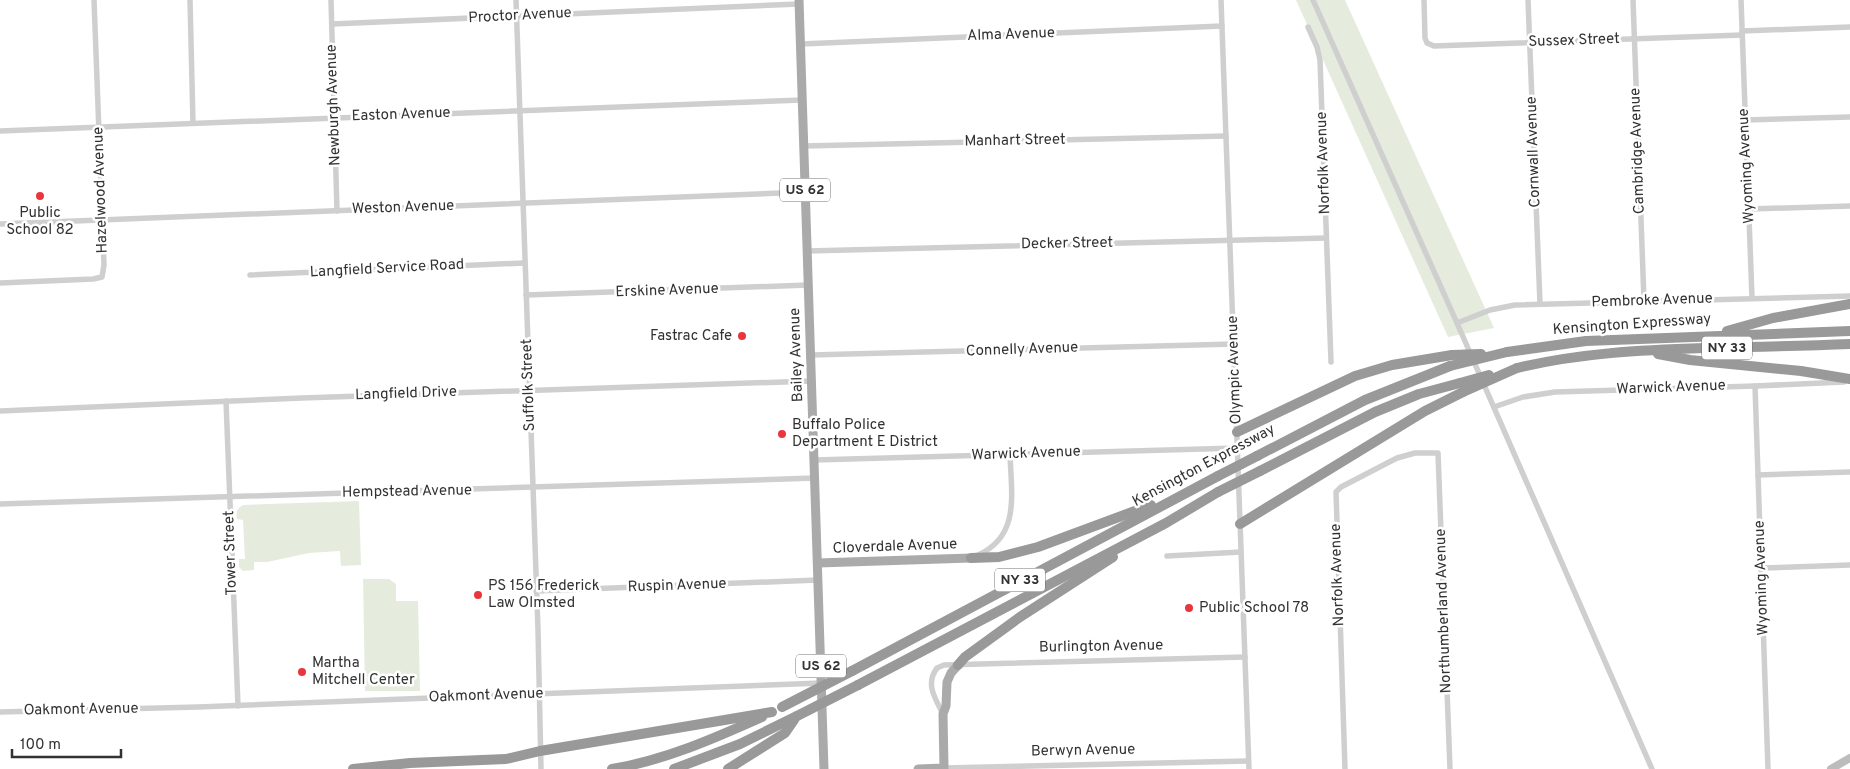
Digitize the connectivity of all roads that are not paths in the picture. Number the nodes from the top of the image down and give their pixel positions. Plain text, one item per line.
1 (94, 0) edge
2 (190, 0) edge
3 (331, 0) edge
4 (516, 0) edge
5 (1221, 0) edge
6 (1313, 0) edge
7 (1424, 0) edge
8 (1528, 0) edge
9 (1633, 0) edge
10 (1741, 0) edge
11 (799, 2) edge
12 (516, 16) junction
13 (332, 24) junction
14 (1222, 26) junction
15 (1308, 27) dead end
16 (1850, 27) edge
17 (1742, 33) junction
18 (1634, 39) junction
19 (1530, 42) junction
20 (801, 44) junction
21 (802, 100) junction
22 (519, 110) junction
23 (1850, 117) edge
24 (334, 118) junction
25 (1745, 120) junction
26 (193, 123) junction
27 (99, 127) junction
28 (0, 131) edge
29 (1226, 136) junction
30 (804, 146) junction
31 (806, 192) junction
32 (522, 204) junction
33 (1850, 206) edge
34 (1750, 209) junction
35 (338, 211) junction
36 (102, 220) junction
37 (0, 224) edge
38 (1326, 238) junction
39 (1230, 240) junction
40 (808, 251) junction
41 (524, 263) junction
42 (250, 275) dead end
43 (0, 283) edge
44 (808, 285) junction
45 (526, 296) junction
46 (1850, 296) edge
47 (1752, 298) junction
48 (1644, 301) junction
49 (1540, 304) junction
50 (1850, 304) edge
51 (1457, 323) junction
52 (1850, 331) edge
53 (1711, 335) junction
54 (1234, 344) junction
55 (1850, 344) edge
56 (1637, 350) junction
57 (811, 355) junction
58 (1451, 361) junction
59 (1331, 362) dead end
60 (1850, 380) edge
61 (812, 381) junction
62 (1755, 386) junction
63 (1462, 387) junction
64 (529, 391) junction
65 (226, 401) junction
66 (1494, 407) junction
67 (0, 411) edge
68 (1237, 432) junction
69 (1238, 448) junction
70 (1438, 453) joint
71 (1010, 454) junction
72 (814, 460) junction
73 (1850, 472) edge
74 (1758, 475) junction
75 (815, 478) junction
76 (533, 488) junction
77 (1189, 490) junction
78 (229, 496) junction
79 (0, 504) edge
80 (1166, 523) junction
81 (1240, 524) junction
82 (1241, 552) junction
83 (1167, 556) dead end
84 (971, 558) junction
85 (818, 563) junction
86 (1850, 565) edge
87 (1762, 568) junction
88 (818, 580) junction
89 (536, 591) junction
90 (1245, 657) junction
91 (958, 665) junction
92 (822, 683) junction
93 (538, 694) junction
94 (238, 706) junction
95 (777, 710) junction
96 (0, 712) edge
97 (943, 714) junction
98 (782, 729) junction
99 (540, 751) junction
100 (1850, 758) edge
101 (1248, 761) junction
102 (944, 768) edge
103 (353, 769) edge
104 (541, 769) edge
105 (612, 769) edge
106 (674, 769) edge
107 (728, 769) edge
108 (824, 769) edge
109 (918, 769) edge
110 (1248, 769) edge
111 (1345, 769) edge
112 (1450, 769) edge
113 (1652, 769) edge
114 (1768, 769) edge
115 (1831, 769) edge

1 - 27 street, Hazelwood Avenue
2 - 26 street
3 - 13 street, Newburgh Avenue
4 - 12 street, Suffolk Street
5 - 14 street, Olympic Avenue
6 - 51 street
7 - 19 street, Sussex Street
8 - 19 street, Cornwall Avenue
9 - 18 street, Cambridge Avenue
10 - 17 street, Wyoming Avenue
11 - 12 street, Proctor Avenue
11 - 20 main road, Bailey Avenue / US 62
12 - 13 street, Proctor Avenue
12 - 22 street, Suffolk Street
13 - 24 street, Newburgh Avenue
14 - 20 street, Alma Avenue
14 - 29 street, Olympic Avenue
15 - 38 street, Norfolk Avenue
16 - 17 street, Sussex Street
17 - 18 street, Sussex Street
17 - 25 street, Wyoming Avenue
18 - 19 street, Sussex Street
18 - 48 street, Cambridge Avenue
19 - 49 street, Cornwall Avenue
20 - 21 main road, Bailey Avenue / US 62
21 - 22 street, Easton Avenue
21 - 30 main road, Bailey Avenue / US 62
22 - 24 street, Easton Avenue
22 - 32 street, Suffolk Street
23 - 25 street
24 - 26 street, Easton Avenue
24 - 35 street, Newburgh Avenue
25 - 34 street, Wyoming Avenue
26 - 27 street, Easton Avenue
27 - 28 street, Easton Avenue
27 - 36 street, Hazelwood Avenue
29 - 30 street, Manhart Street
29 - 39 street, Olympic Avenue
30 - 31 main road, Bailey Avenue / US 62
31 - 32 street, Weston Avenue
31 - 40 main road, Bailey Avenue / US 62
32 - 35 street, Weston Avenue
32 - 41 street, Suffolk Street
33 - 34 street
34 - 47 street, Wyoming Avenue
35 - 36 street, Weston Avenue
36 - 37 street, Weston Avenue
36 - 43 street, Hazelwood Avenue
38 - 39 street, Decker Street
38 - 59 street, Norfolk Avenue
39 - 40 street, Decker Street
39 - 54 street, Olympic Avenue
40 - 44 main road, Bailey Avenue / US 62
41 - 42 street, Langfield Service Road
41 - 45 street, Suffolk Street
44 - 45 street, Erskine Avenue
44 - 57 main road, Bailey Avenue / US 62
45 - 64 street, Suffolk Street
46 - 47 street, Pembroke Avenue
47 - 48 street, Pembroke Avenue
48 - 49 street, Pembroke Avenue
49 - 51 street, Pembroke Avenue
50 - 53 highway
51 - 66 street
52 - 53 highway, Kensington Expressway / NY 33
53 - 58 highway, Kensington Expressway / NY 33, bridge
54 - 57 street, Connelly Avenue
54 - 68 street, Olympic Avenue
55 - 56 highway, Kensington Expressway / NY 33
56 - 60 highway
56 - 63 highway, Kensington Expressway / NY 33, bridge
57 - 61 main road, Bailey Avenue / US 62
58 - 68 highway
58 - 77 highway, Kensington Expressway / NY 33, bridge
60 - 62 street, Warwick Avenue
61 - 64 street, Langfield Drive
61 - 72 main road, Bailey Avenue / US 62
62 - 66 street, Warwick Avenue
62 - 74 street, Wyoming Avenue
63 - 80 highway, Kensington Expressway / NY 33, bridge
63 - 81 highway
64 - 65 street, Langfield Drive
64 - 76 street, Suffolk Street
65 - 67 street, Langfield Drive
65 - 78 street, Tower Street
66 - 113 street
68 - 69 street, Olympic Avenue
69 - 71 street, Warwick Avenue
69 - 81 street, Olympic Avenue
70 - 111 street, Norfolk Avenue
70 - 112 street, Northumberland Avenue
71 - 72 street, Warwick Avenue
71 - 84 street, Cloverdale Avenue
72 - 75 main road, Bailey Avenue / US 62
73 - 74 street
74 - 87 street, Wyoming Avenue
75 - 76 street, Hempstead Avenue
75 - 85 main road, Bailey Avenue / US 62
76 - 78 street, Hempstead Avenue
76 - 89 street, Suffolk Street
77 - 84 highway
77 - 95 highway, Kensington Expressway / NY 33, bridge
78 - 79 street, Hempstead Avenue
78 - 94 street, Tower Street
80 - 91 highway
80 - 98 highway, Kensington Expressway / NY 33, bridge
81 - 82 street, Olympic Avenue
82 - 83 street
82 - 90 street, Olympic Avenue
84 - 85 main road, Cloverdale Avenue
85 - 88 main road, Bailey Avenue / US 62
86 - 87 street
87 - 114 street, Wyoming Avenue
88 - 89 street, Ruspin Avenue
88 - 92 main road, Bailey Avenue / US 62
89 - 93 street, Suffolk Street
90 - 91 street, Burlington Avenue
90 - 101 street, Olympic Avenue
91 - 97 main road, Burlington Avenue
91 - 97 street, Burlington Avenue
92 - 93 street, Oakmont Avenue
92 - 108 main road, Bailey Avenue / US 62
93 - 94 street, Oakmont Avenue
93 - 99 street, Suffolk Street
94 - 96 street, Oakmont Avenue
95 - 99 highway
95 - 105 highway, Kensington Expressway / NY 33
97 - 102 main road, Burlington Avenue
98 - 106 highway
98 - 107 highway
99 - 103 highway
99 - 104 street, Suffolk Street
100 - 115 street
101 - 102 street, Berwyn Avenue
101 - 110 street, Olympic Avenue
102 - 109 main road, Berwyn Avenue

